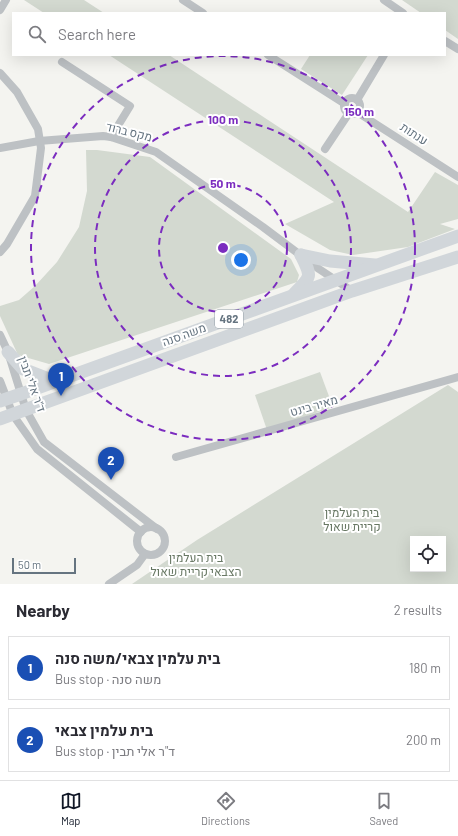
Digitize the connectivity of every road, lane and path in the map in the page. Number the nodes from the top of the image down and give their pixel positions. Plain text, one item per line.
1 (6, 0) edge
2 (183, 0) edge
3 (384, 0) edge
4 (0, 10) edge
5 (201, 12) edge
6 (402, 12) edge
7 (446, 42) edge
8 (458, 49) edge
9 (270, 56) edge
10 (383, 56) edge
11 (62, 62) dead end
12 (0, 73) edge
13 (357, 100) junction
14 (345, 104) junction
15 (357, 112) junction
16 (349, 113) junction
17 (111, 137) junction
18 (40, 141) junction
19 (0, 148) edge
20 (325, 149) dead end
21 (458, 177) edge
22 (458, 236) edge
23 (0, 252) edge
24 (301, 255) junction
25 (458, 257) edge
26 (379, 265) junction
27 (335, 280) junction
28 (352, 291) junction
29 (292, 296) junction
30 (0, 335) edge
31 (8, 352) junction
32 (458, 377) edge
33 (0, 381) edge
34 (54, 381) junction
35 (21, 394) junction
36 (3, 399) edge
37 (26, 410) junction
38 (13, 415) junction
39 (0, 419) edge
40 (176, 457) dead end
41 (157, 529) junction
42 (141, 532) junction
43 (145, 554) junction
44 (109, 584) edge

1 - 4 street
2 - 5 street
3 - 6 street
7 - 8 street
9 - 14 street
10 - 13 street
11 - 17 street
12 - 18 street
13 - 14 street
13 - 15 street
14 - 16 street
15 - 16 street
15 - 21 street, ענתות
16 - 20 street
17 - 18 street, מקס ברוד
17 - 24 street, מקס ברוד
18 - 19 street, מקס ברוד
18 - 23 street
22 - 26 main road, משה סנה / 482
24 - 26 main road
24 - 27 street, מקס ברוד
24 - 29 main road
25 - 28 main road, משה סנה / 482
26 - 27 main road, משה סנה / 482
27 - 28 street, מקס ברוד
27 - 29 main road, משה סנה / 482
28 - 37 main road, משה סנה / 482
29 - 34 main road, משה סנה / 482
30 - 31 street, ד"ר אלי תבין
31 - 34 main road
31 - 35 street, ד"ר אלי תבין
32 - 40 street, מאיר בינט
33 - 36 street
34 - 35 main road, משה סנה / 482
35 - 36 main road, משה סנה / 482
35 - 37 street, ד"ר אלי תבין
36 - 38 street
37 - 38 main road, משה סנה / 482
37 - 41 street, ד"ר אלי תבין
38 - 39 main road, משה סנה / 482
38 - 42 street
41 - 42 street
41 - 43 street
42 - 43 street
43 - 44 street

